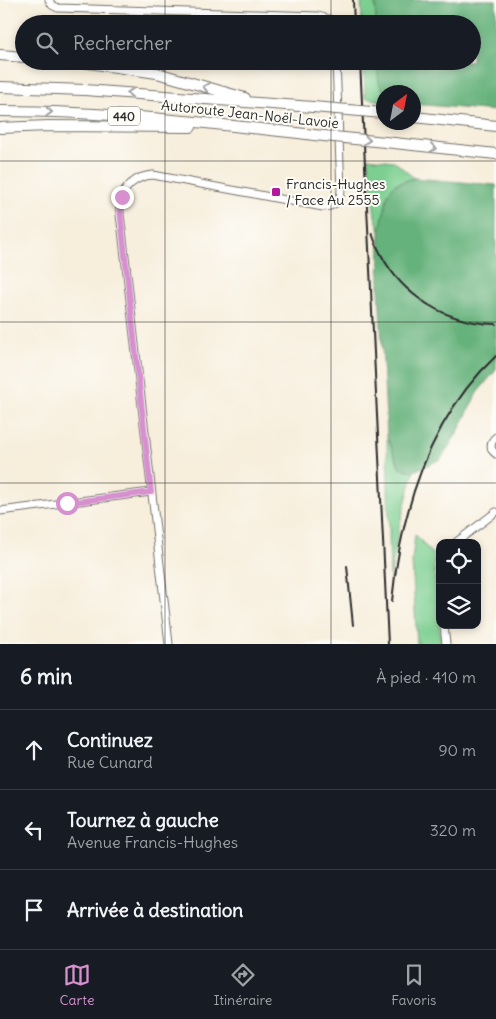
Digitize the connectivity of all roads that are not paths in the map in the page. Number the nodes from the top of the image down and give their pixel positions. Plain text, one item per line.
1 (49, 0) edge
2 (284, 15) edge
3 (0, 56) edge
4 (15, 57) edge
5 (132, 70) edge
6 (336, 70) edge
7 (0, 87) edge
8 (270, 104) junction
9 (0, 111) edge
10 (376, 112) edge
11 (421, 118) edge
12 (496, 126) edge
13 (0, 128) edge
14 (247, 128) junction
15 (496, 154) edge
16 (496, 437) edge
17 (496, 454) edge
18 (151, 492) junction
19 (0, 511) edge
20 (496, 512) edge
21 (460, 539) edge
22 (444, 629) edge
23 (169, 644) edge
24 (446, 644) edge

1 - 2 street
3 - 4 highway
8 -> 5 highway
6 - 18 street
8 -> 7 highway, Autoroute Jean-Noël-Lavoie / 440
8 - 10 highway, Autoroute Jean-Noël-Lavoie / 440, bridge
9 -> 14 highway, Autoroute Jean-Noël-Lavoie / 440
11 - 12 highway
13 - 14 highway
14 -> 15 highway, Autoroute Jean-Noël-Lavoie / 440, bridge
16 - 17 street
18 - 19 street
18 - 23 street
20 - 21 street
22 - 24 street

